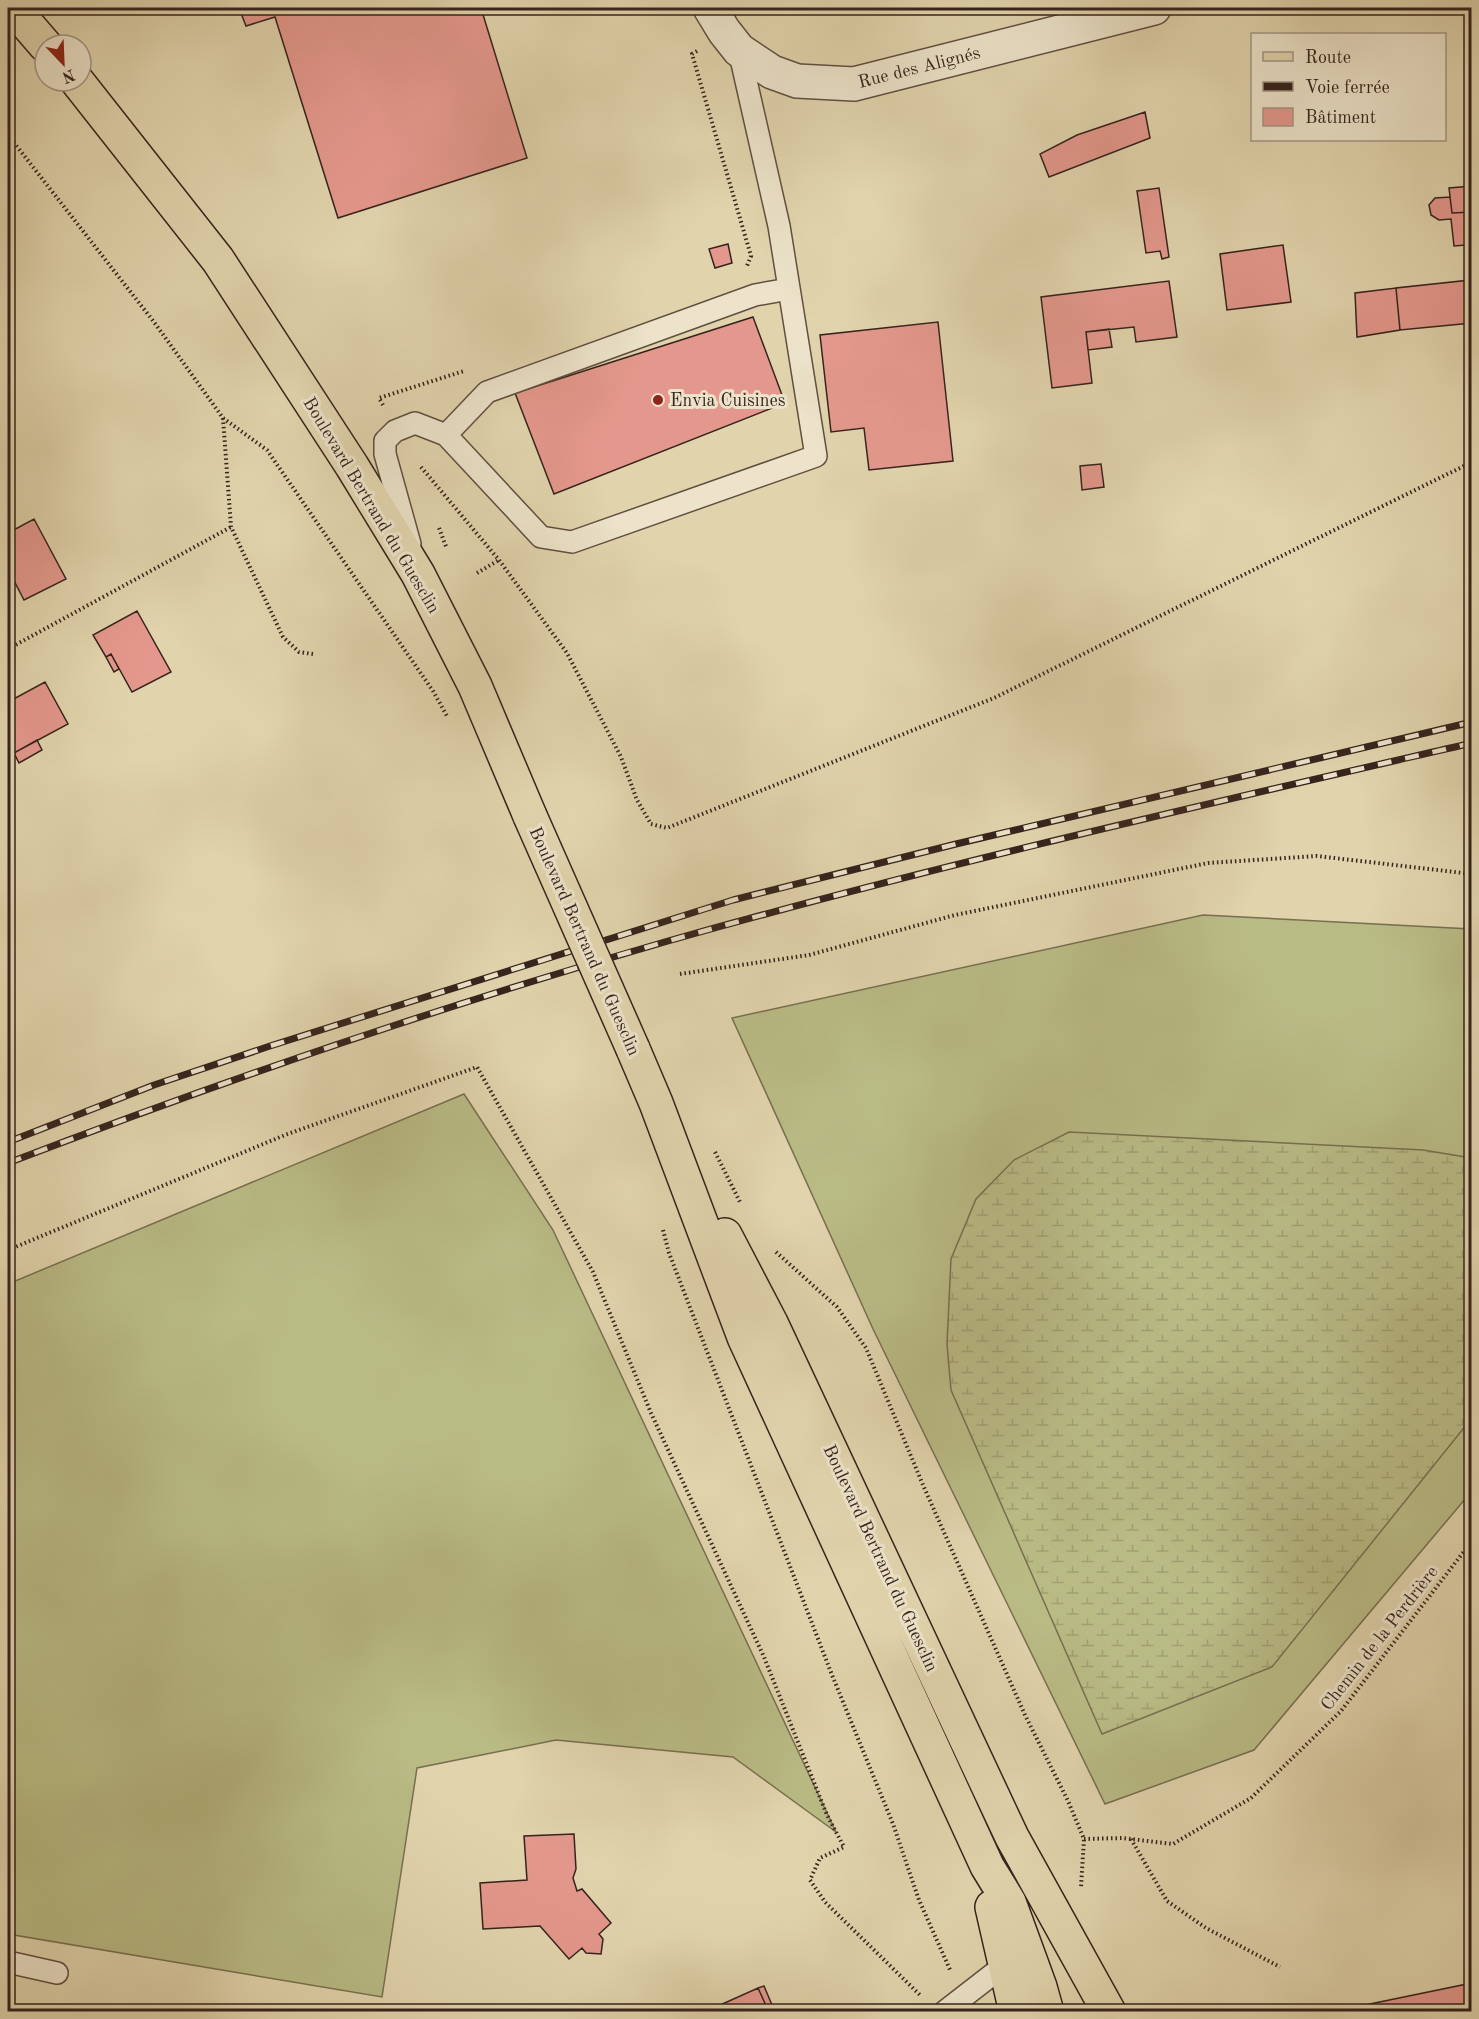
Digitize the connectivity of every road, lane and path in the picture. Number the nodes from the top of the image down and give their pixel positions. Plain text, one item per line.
1 (13, 8) edge
2 (1154, 8) edge
3 (724, 30) edge
4 (35, 33) edge
5 (86, 93) edge
6 (8, 135) edge
7 (745, 272) dead end
8 (789, 289) junction
9 (468, 370) dead end
10 (223, 418) junction
11 (395, 431) junction
12 (446, 435) junction
13 (1472, 462) edge
14 (231, 527) junction
15 (499, 560) junction
16 (477, 573) dead end
17 (418, 574) junction
18 (8, 649) edge
19 (313, 654) dead end
20 (449, 722) dead end
21 (1472, 874) edge
22 (680, 974) dead end
23 (656, 1103) junction
24 (715, 1152) dead end
25 (741, 1203) dead end
26 (663, 1230) dead end
27 (8, 1250) edge
28 (774, 1250) dead end
29 (1472, 1541) edge
30 (1131, 1839) junction
31 (987, 1866) junction
32 (8, 1962) edge
33 (1006, 1967) junction
34 (1280, 1967) dead end
35 (57, 1973) dead end
36 (944, 2005) edge
37 (1016, 2012) edge
38 (1047, 2012) edge
39 (1109, 2012) edge

1 - 4 main road
2 - 3 street, Rue des Alignés
3 - 7 path
3 - 8 lane
5 - 17 main road, Boulevard Bertrand du Guesclin
6 - 10 path
8 - 12 lane
8 - 12 lane
9 - 11 path
10 - 14 path
10 - 20 path
11 - 12 lane
11 - 15 path
11 - 17 lane
13 - 15 path
14 - 18 path
14 - 19 path
15 - 16 path
17 - 23 main road, Boulevard Bertrand du Guesclin, bridge
21 - 22 path
23 - 31 main road, Boulevard Bertrand du Guesclin
23 - 39 main road, Boulevard Bertrand du Guesclin
24 - 25 path
26 - 36 path
27 - 36 path
28 - 30 path, Chemin de la Perdrière
29 - 30 path, Chemin de la Perdrière
30 - 34 path
31 - 33 main road, Boulevard Bertrand du Guesclin
31 - 38 main road, Boulevard Bertrand du Guesclin
32 - 35 lane
33 - 36 lane
33 - 37 main road, Boulevard Bertrand du Guesclin

